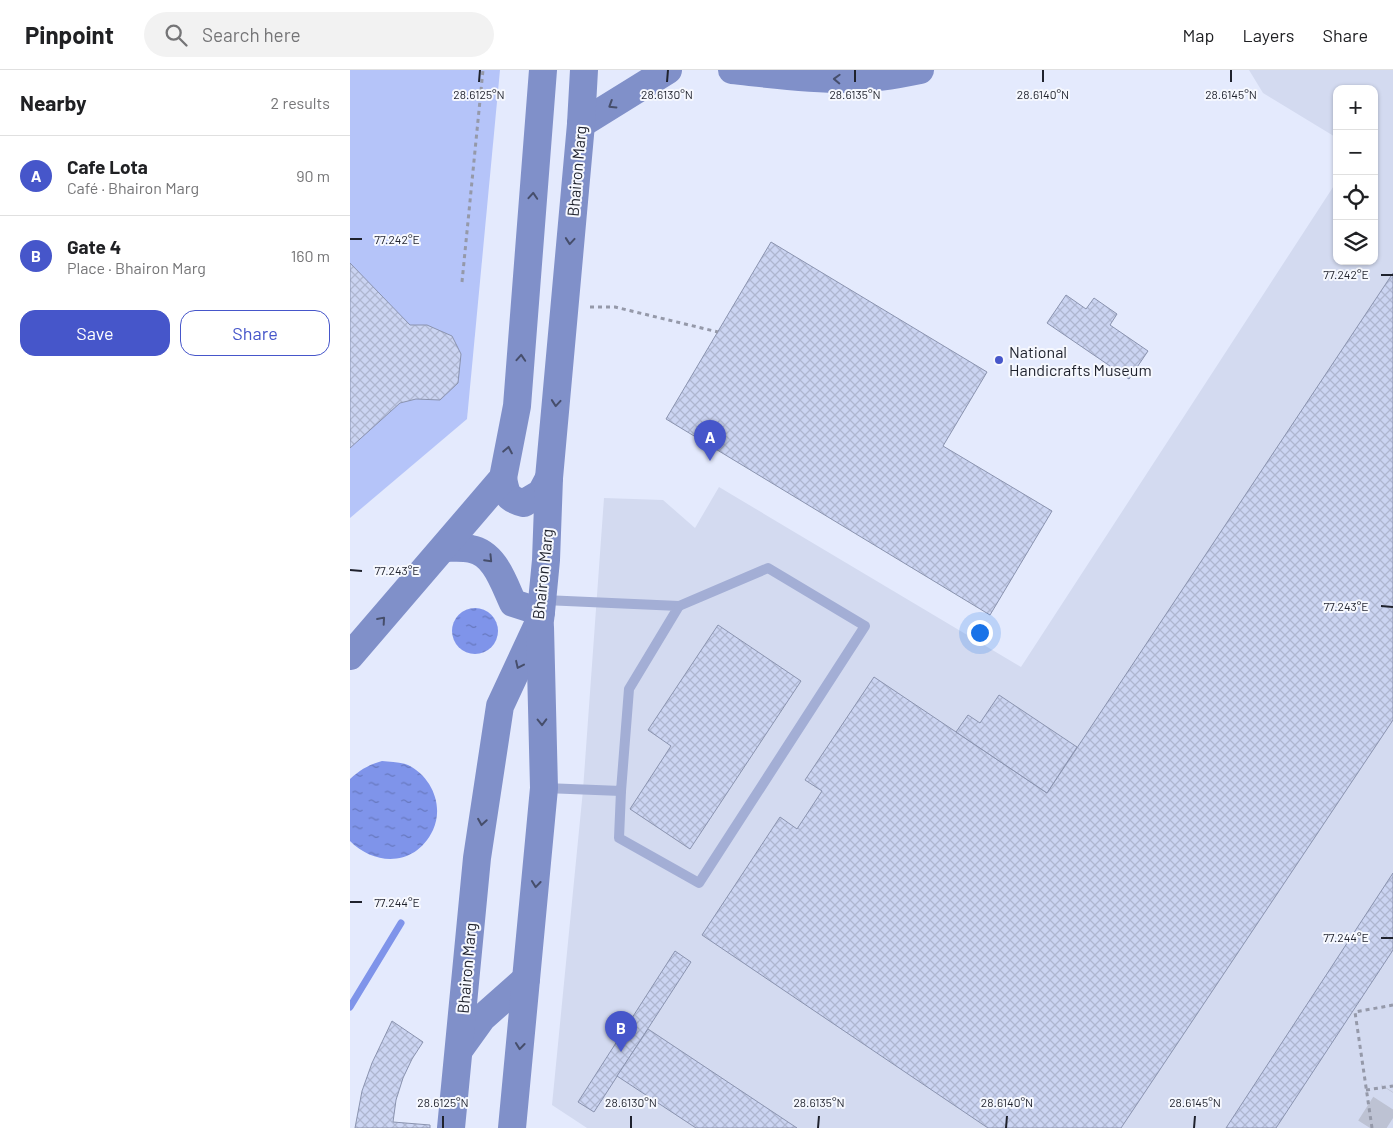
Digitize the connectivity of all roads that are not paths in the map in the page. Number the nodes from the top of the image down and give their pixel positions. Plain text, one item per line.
1 (543, 70) edge
2 (668, 70) edge
3 (732, 70) edge
4 (920, 70) edge
5 (585, 73) edge
6 (581, 124) junction
7 (503, 478) junction
8 (549, 478) junction
9 (444, 548) junction
10 (679, 606) junction
11 (541, 611) junction
12 (350, 656) edge
13 (544, 788) junction
14 (621, 791) junction
15 (526, 979) junction
16 (458, 1052) junction
17 (451, 1128) edge
18 (512, 1128) edge

7 -> 1 main road
2 -> 6 main road
4 -> 3 main road
5 - 6 main road, Bhairon Marg
6 -> 8 main road, Bhairon Marg
7 - 8 main road
7 - 9 main road
8 - 11 main road, Bhairon Marg
9 -> 11 main road
12 -> 9 main road
10 - 11 lane
10 - 14 lane
10 - 14 lane
11 -> 13 main road
11 -> 16 main road, Bhairon Marg
13 - 14 lane
13 -> 15 main road
15 - 16 main road
15 -> 18 main road
16 - 17 main road, Bhairon Marg

